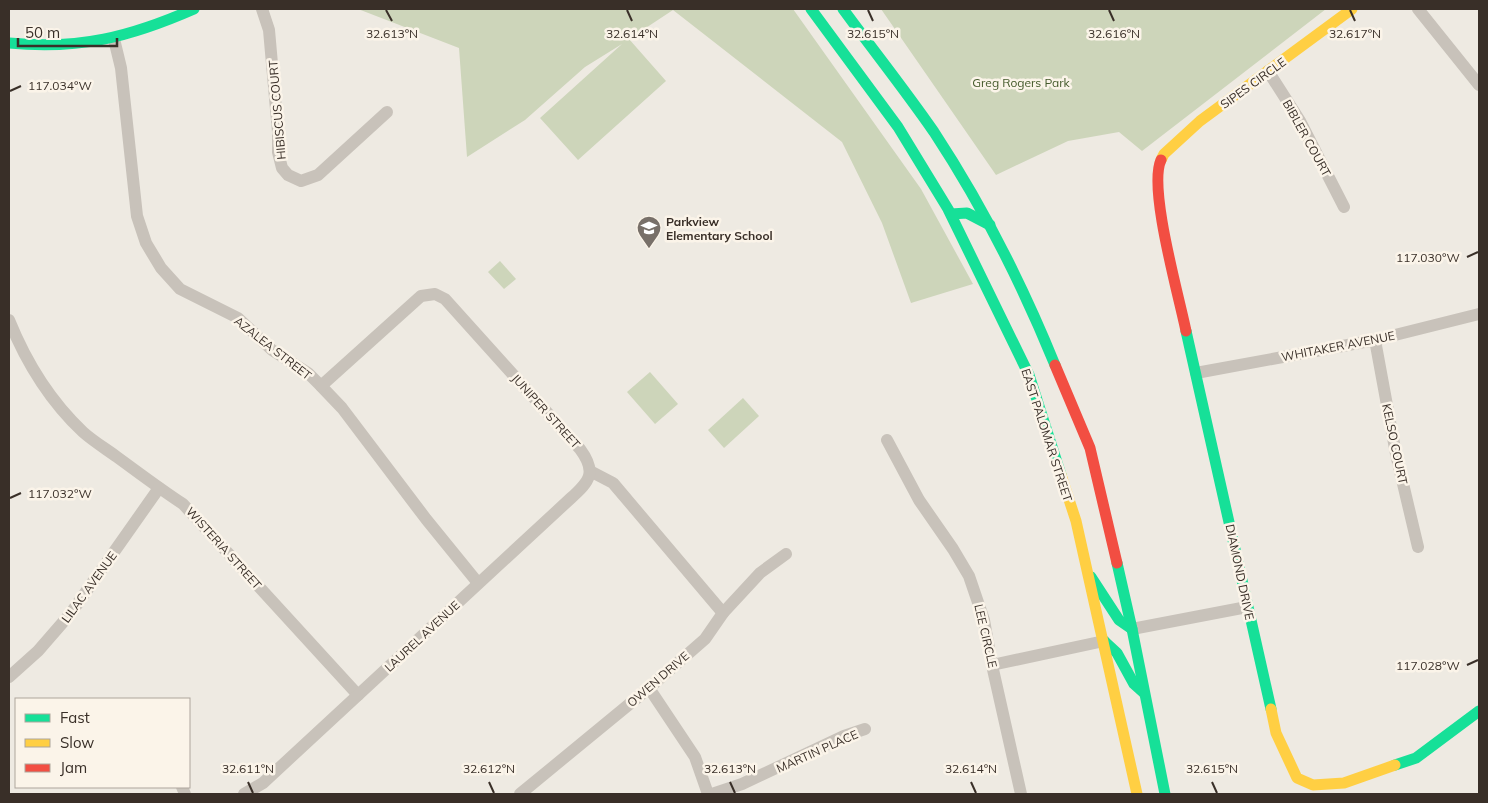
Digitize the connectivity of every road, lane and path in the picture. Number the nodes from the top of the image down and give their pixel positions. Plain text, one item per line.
1 (194, 9) edge
2 (262, 9) edge
3 (811, 9) edge
4 (843, 9) edge
5 (1352, 9) edge
6 (1418, 9) edge
7 (114, 39) junction
8 (9, 43) edge
9 (1268, 71) junction
10 (1479, 85) edge
11 (387, 112) dead end
12 (1159, 162) joint
13 (1344, 207) dead end
14 (951, 214) junction
15 (990, 226) junction
16 (1479, 314) edge
17 (9, 320) edge
18 (1375, 340) junction
19 (1196, 373) junction
20 (321, 386) junction
21 (887, 440) dead end
22 (590, 471) junction
23 (159, 488) junction
24 (1418, 547) dead end
25 (786, 554) dead end
26 (1086, 570) junction
27 (478, 583) junction
28 (1248, 607) junction
29 (723, 613) junction
30 (1132, 629) junction
31 (1104, 641) junction
32 (992, 665) junction
33 (9, 677) edge
34 (649, 688) junction
35 (1144, 694) junction
36 (358, 695) junction
37 (1479, 711) edge
38 (865, 729) dead end
39 (244, 794) edge
40 (520, 794) edge
41 (708, 794) edge
42 (712, 794) edge
43 (1021, 794) edge
44 (1137, 794) edge
45 (1166, 794) edge

1 - 7 main road
2 - 11 street, HIBISCUS COURT
3 - 14 main road, EAST PALOMAR STREET
4 - 15 main road
5 - 9 main road, SIPES CIRCLE
6 - 10 street
7 - 8 main road
7 - 20 street, AZALEA STREET
9 - 12 main road, SIPES CIRCLE
9 - 13 street, BIBLER COURT
12 - 19 main road, DIAMOND DRIVE
14 - 15 main road
14 - 26 main road, EAST PALOMAR STREET
15 - 30 main road
16 - 18 street, WHITAKER AVENUE
17 - 23 street, WISTERIA STREET
18 - 19 street, WHITAKER AVENUE
18 - 24 street, KELSO COURT
19 - 28 main road, DIAMOND DRIVE
20 - 22 street, JUNIPER STREET
20 - 27 street, AZALEA STREET
21 - 32 street, LEE CIRCLE
22 - 27 street, LAUREL AVENUE
22 - 29 street
23 - 33 street, LILAC AVENUE
23 - 36 street, WISTERIA STREET
25 - 29 street, OWEN DRIVE
26 - 30 main road
26 - 31 main road, EAST PALOMAR STREET
27 - 36 street, LAUREL AVENUE
28 - 30 street
28 - 37 main road, DIAMOND DRIVE
29 - 34 street, OWEN DRIVE
30 - 35 main road
31 - 32 street
31 - 35 main road
31 - 44 main road, EAST PALOMAR STREET
32 - 43 street, LEE CIRCLE
34 - 40 street, OWEN DRIVE
34 - 41 street
35 - 45 main road
36 - 39 street, LAUREL AVENUE
38 - 42 street, MARTIN PLACE

